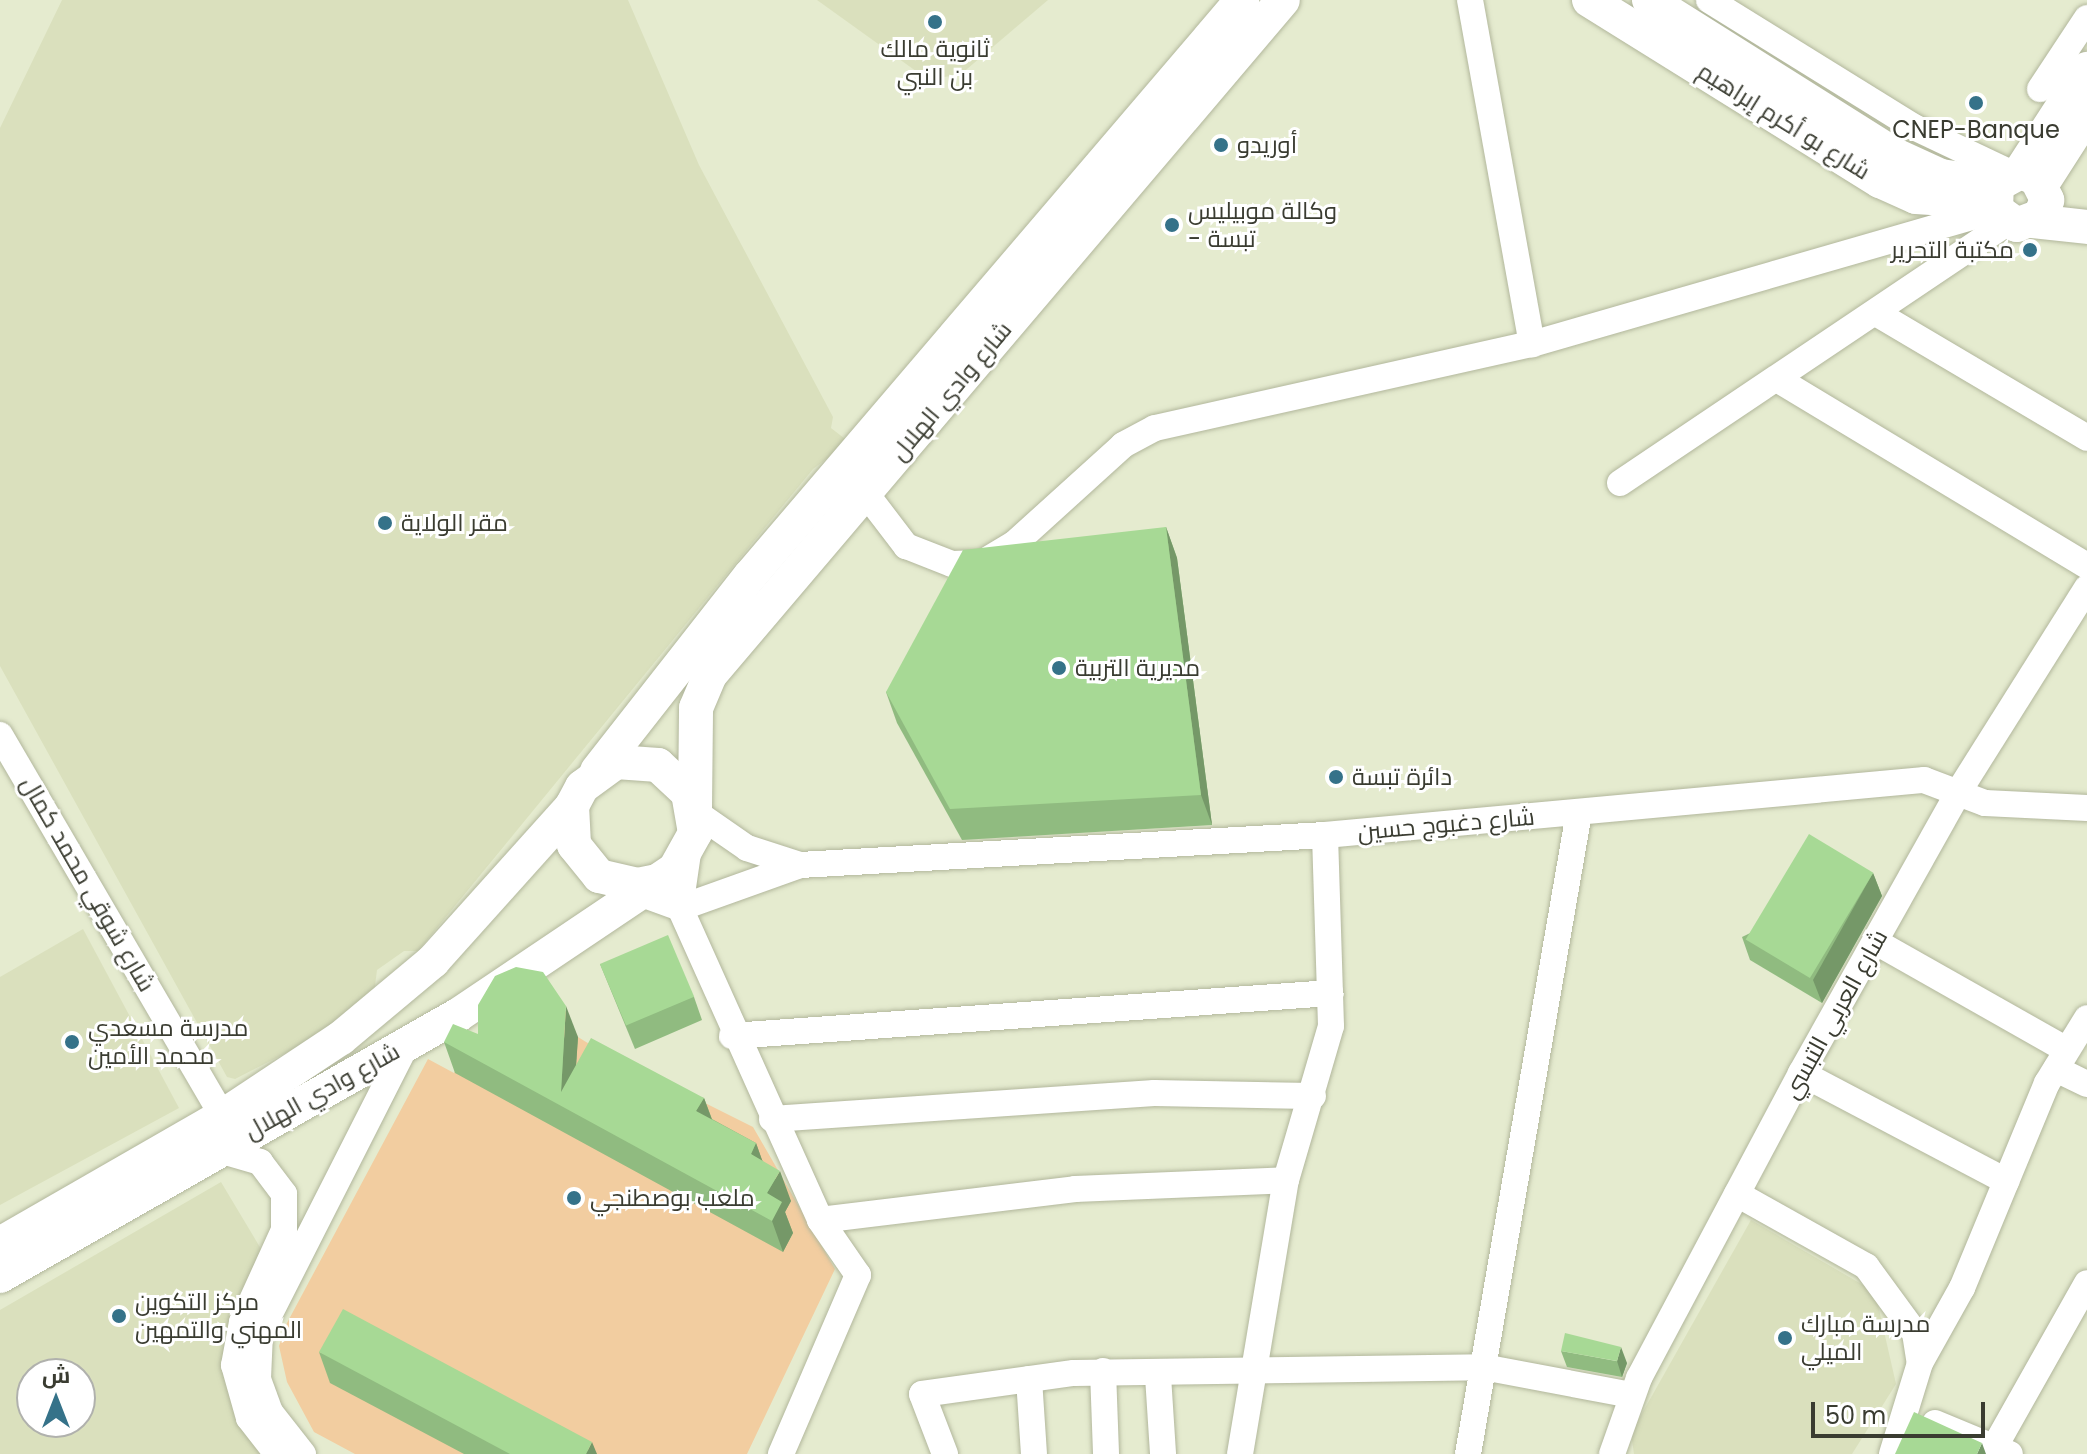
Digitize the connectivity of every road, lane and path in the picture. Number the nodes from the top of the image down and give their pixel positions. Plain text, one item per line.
1 (1242, 0) edge
2 (1283, 0) edge
3 (1470, 0) edge
4 (1589, 0) edge
5 (1649, 0) edge
6 (1709, 0) edge
7 (2087, 18) edge
8 (2087, 69) edge
9 (2040, 89) dead end
10 (2087, 114) edge
11 (2016, 196) junction
12 (2087, 208) edge
13 (2087, 227) edge
14 (1876, 313) junction
15 (1532, 344) junction
16 (1777, 379) junction
17 (2087, 438) edge
18 (854, 479) junction
19 (1620, 483) dead end
20 (2087, 566) edge
21 (2087, 588) edge
22 (1, 740) edge
23 (597, 771) junction
24 (1959, 791) junction
25 (572, 806) junction
26 (2087, 808) edge
27 (695, 812) junction
28 (1579, 813) junction
29 (1325, 835) junction
30 (688, 853) junction
31 (800, 865) junction
32 (637, 886) junction
33 (680, 908) junction
34 (1876, 942) junction
35 (1330, 993) junction
36 (2087, 1018) edge
37 (732, 1036) junction
38 (407, 1043) junction
39 (2062, 1060) junction
40 (1801, 1073) junction
41 (2087, 1084) edge
42 (1313, 1096) junction
43 (223, 1116) junction
44 (772, 1119) junction
45 (219, 1150) junction
46 (1286, 1180) junction
47 (2006, 1181) junction
48 (1737, 1194) junction
49 (820, 1220) junction
50 (0, 1244) edge
51 (0, 1276) edge
52 (2087, 1283) edge
53 (2078, 1312) edge
54 (1920, 1363) junction
55 (1483, 1367) junction
56 (1257, 1370) junction
57 (1103, 1371) junction
58 (1158, 1376) junction
59 (1029, 1379) junction
60 (1631, 1395) junction
61 (1905, 1411) junction
62 (2002, 1451) edge
63 (277, 1454) edge
64 (303, 1454) edge
65 (781, 1454) edge
66 (945, 1454) edge
67 (1034, 1454) edge
68 (1106, 1454) edge
69 (1163, 1454) edge
70 (1240, 1454) edge
71 (1468, 1454) edge
72 (1612, 1454) edge
73 (1892, 1454) edge

1 - 18 main road, شارع وادي الهلال
2 - 18 main road, شارع وادي الهلال
3 - 15 street
4 - 11 main road, شارع بو أكرم إبراهيم
5 - 11 main road, شارع بو أكرم إبراهيم
6 - 11 street
7 - 9 street
8 - 11 main road
10 - 11 main road
11 - 12 main road
11 - 13 main road
11 - 14 street
11 - 15 street
14 - 16 street
14 - 17 street
15 - 18 street
16 - 19 street
16 - 20 street
18 - 23 main road, شارع وادي الهلال
18 - 27 main road, شارع وادي الهلال
21 - 24 street, شارع العربي التبسي
22 - 43 street, شارع شوقي محمد كمال
23 - 25 main road
23 - 27 main road
24 - 26 street, شارع دغبوج حسين
24 - 28 street, شارع دغبوج حسين
24 - 34 street, شارع العربي التبسي
25 - 32 main road
25 - 43 main road, شارع وادي الهلال
27 - 30 main road
27 - 31 street
28 - 29 street, شارع دغبوج حسين
28 - 55 street
29 - 31 street, شارع دغبوج حسين
29 - 35 street
30 - 32 main road
30 - 33 street
31 - 33 street
32 - 33 street
32 - 38 main road, شارع وادي الهلال
33 - 37 street
34 - 39 street
34 - 40 street, شارع العربي التبسي
35 - 37 street
35 - 42 street
36 - 39 street
37 - 44 street
38 - 45 main road, شارع وادي الهلال
38 - 64 street
39 - 41 street
39 - 47 street
40 - 47 street
40 - 48 street, شارع العربي التبسي
42 - 44 street
42 - 46 street
43 - 50 main road, شارع وادي الهلال
44 - 49 street
45 - 51 main road, شارع وادي الهلال
45 - 63 street
46 - 49 street
46 - 56 street
47 - 54 street
48 - 54 street
48 - 60 street, شارع العربي التبسي
49 - 65 street
52 - 53 street
53 - 62 street
54 - 61 street
55 - 56 street
55 - 60 street
55 - 71 street
56 - 58 street
56 - 70 street
57 - 58 street
57 - 59 street
57 - 68 street
58 - 69 street
59 - 66 street
59 - 67 street
60 - 72 street, شارع العربي التبسي
61 - 62 street
61 - 73 street

